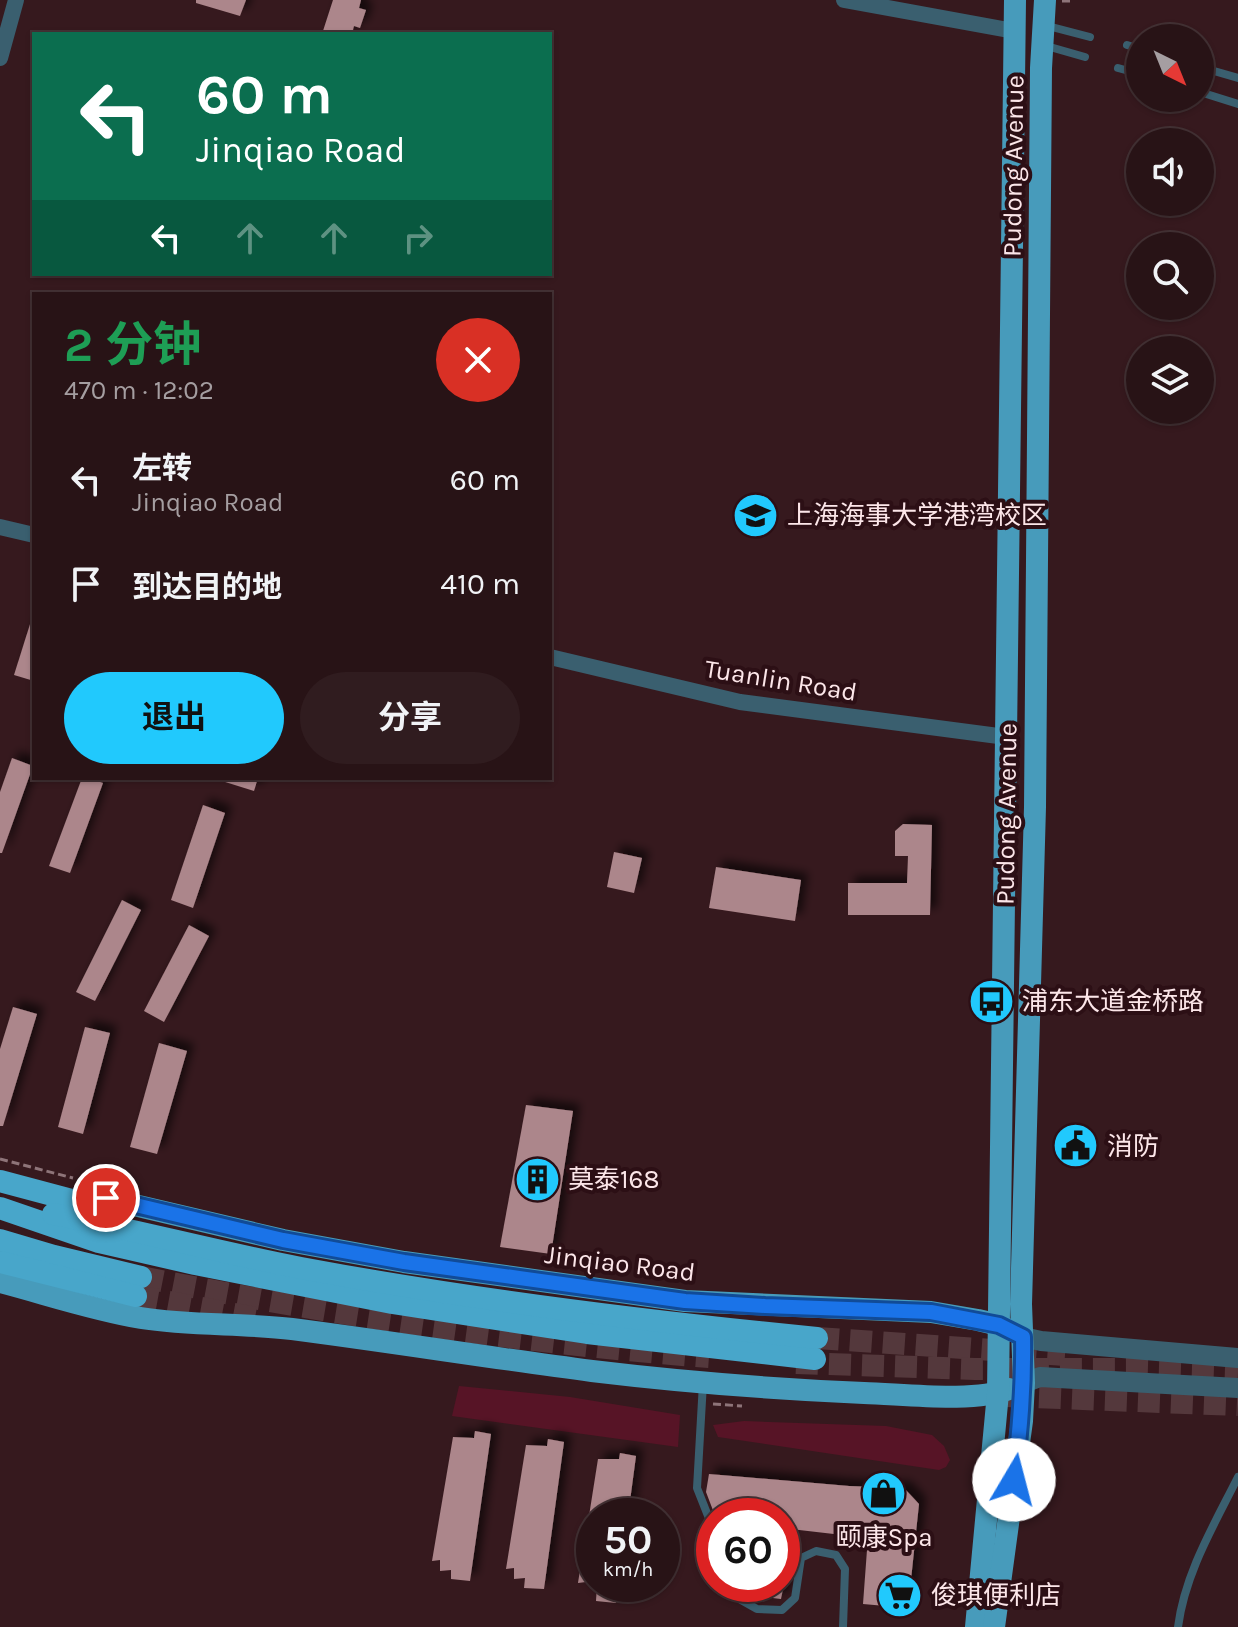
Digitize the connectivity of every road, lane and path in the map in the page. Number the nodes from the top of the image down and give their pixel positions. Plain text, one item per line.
1 (16, 0) edge
2 (844, 0) edge
3 (1015, 0) edge
4 (1045, 0) edge
5 (1014, 31) junction
6 (1043, 35) junction
7 (1090, 37) dead end
8 (1085, 57) dead end
9 (0, 58) edge
10 (1118, 68) dead end
11 (1126, 70) edge
12 (1214, 71) edge
13 (1238, 78) edge
14 (1214, 96) edge
15 (1238, 104) edge
16 (0, 527) edge
17 (32, 535) edge
18 (552, 657) edge
19 (1006, 737) junction
20 (0, 1159) edge
21 (0, 1173) edge
22 (75, 1179) dead end
23 (0, 1181) edge
24 (0, 1206) edge
25 (0, 1240) edge
26 (0, 1262) edge
27 (0, 1282) edge
28 (396, 1284) junction
29 (999, 1325) junction
30 (1023, 1337) junction
31 (1238, 1358) edge
32 (703, 1382) junction
33 (1024, 1383) junction
34 (1238, 1388) edge
35 (998, 1393) junction
36 (1238, 1477) edge
37 (701, 1498) edge
38 (800, 1565) edge
39 (745, 1602) edge
40 (791, 1602) edge
41 (843, 1627) edge
42 (976, 1627) edge
43 (994, 1627) edge
44 (1178, 1627) edge

1 - 9 street
2 - 5 street
3 - 5 main road, Pudong Avenue
4 - 6 main road, Pudong Avenue
5 - 19 main road, Pudong Avenue
6 - 7 lane
6 - 8 lane
6 - 30 main road, Pudong Avenue
10 - 11 lane
12 - 13 lane
14 - 15 lane
16 - 17 street
18 - 19 street, Tuanlin Road
19 - 29 main road, Pudong Avenue
20 - 22 path
21 - 29 main road, Jinqiao Road
23 - 28 highway
24 - 28 highway
24 - 28 highway
25 - 26 highway
27 - 32 main road
29 - 30 main road, Jinqiao Road
29 - 35 main road, Pudong Avenue
30 - 31 street, Jinqiao Road
30 - 33 main road, Pudong Avenue
32 - 35 main road
32 - 37 lane
33 - 34 street
33 - 35 main road
33 - 43 main road, Pudong Avenue
35 - 42 main road, Pudong Avenue
36 - 44 lane
38 - 41 lane
39 - 40 lane

